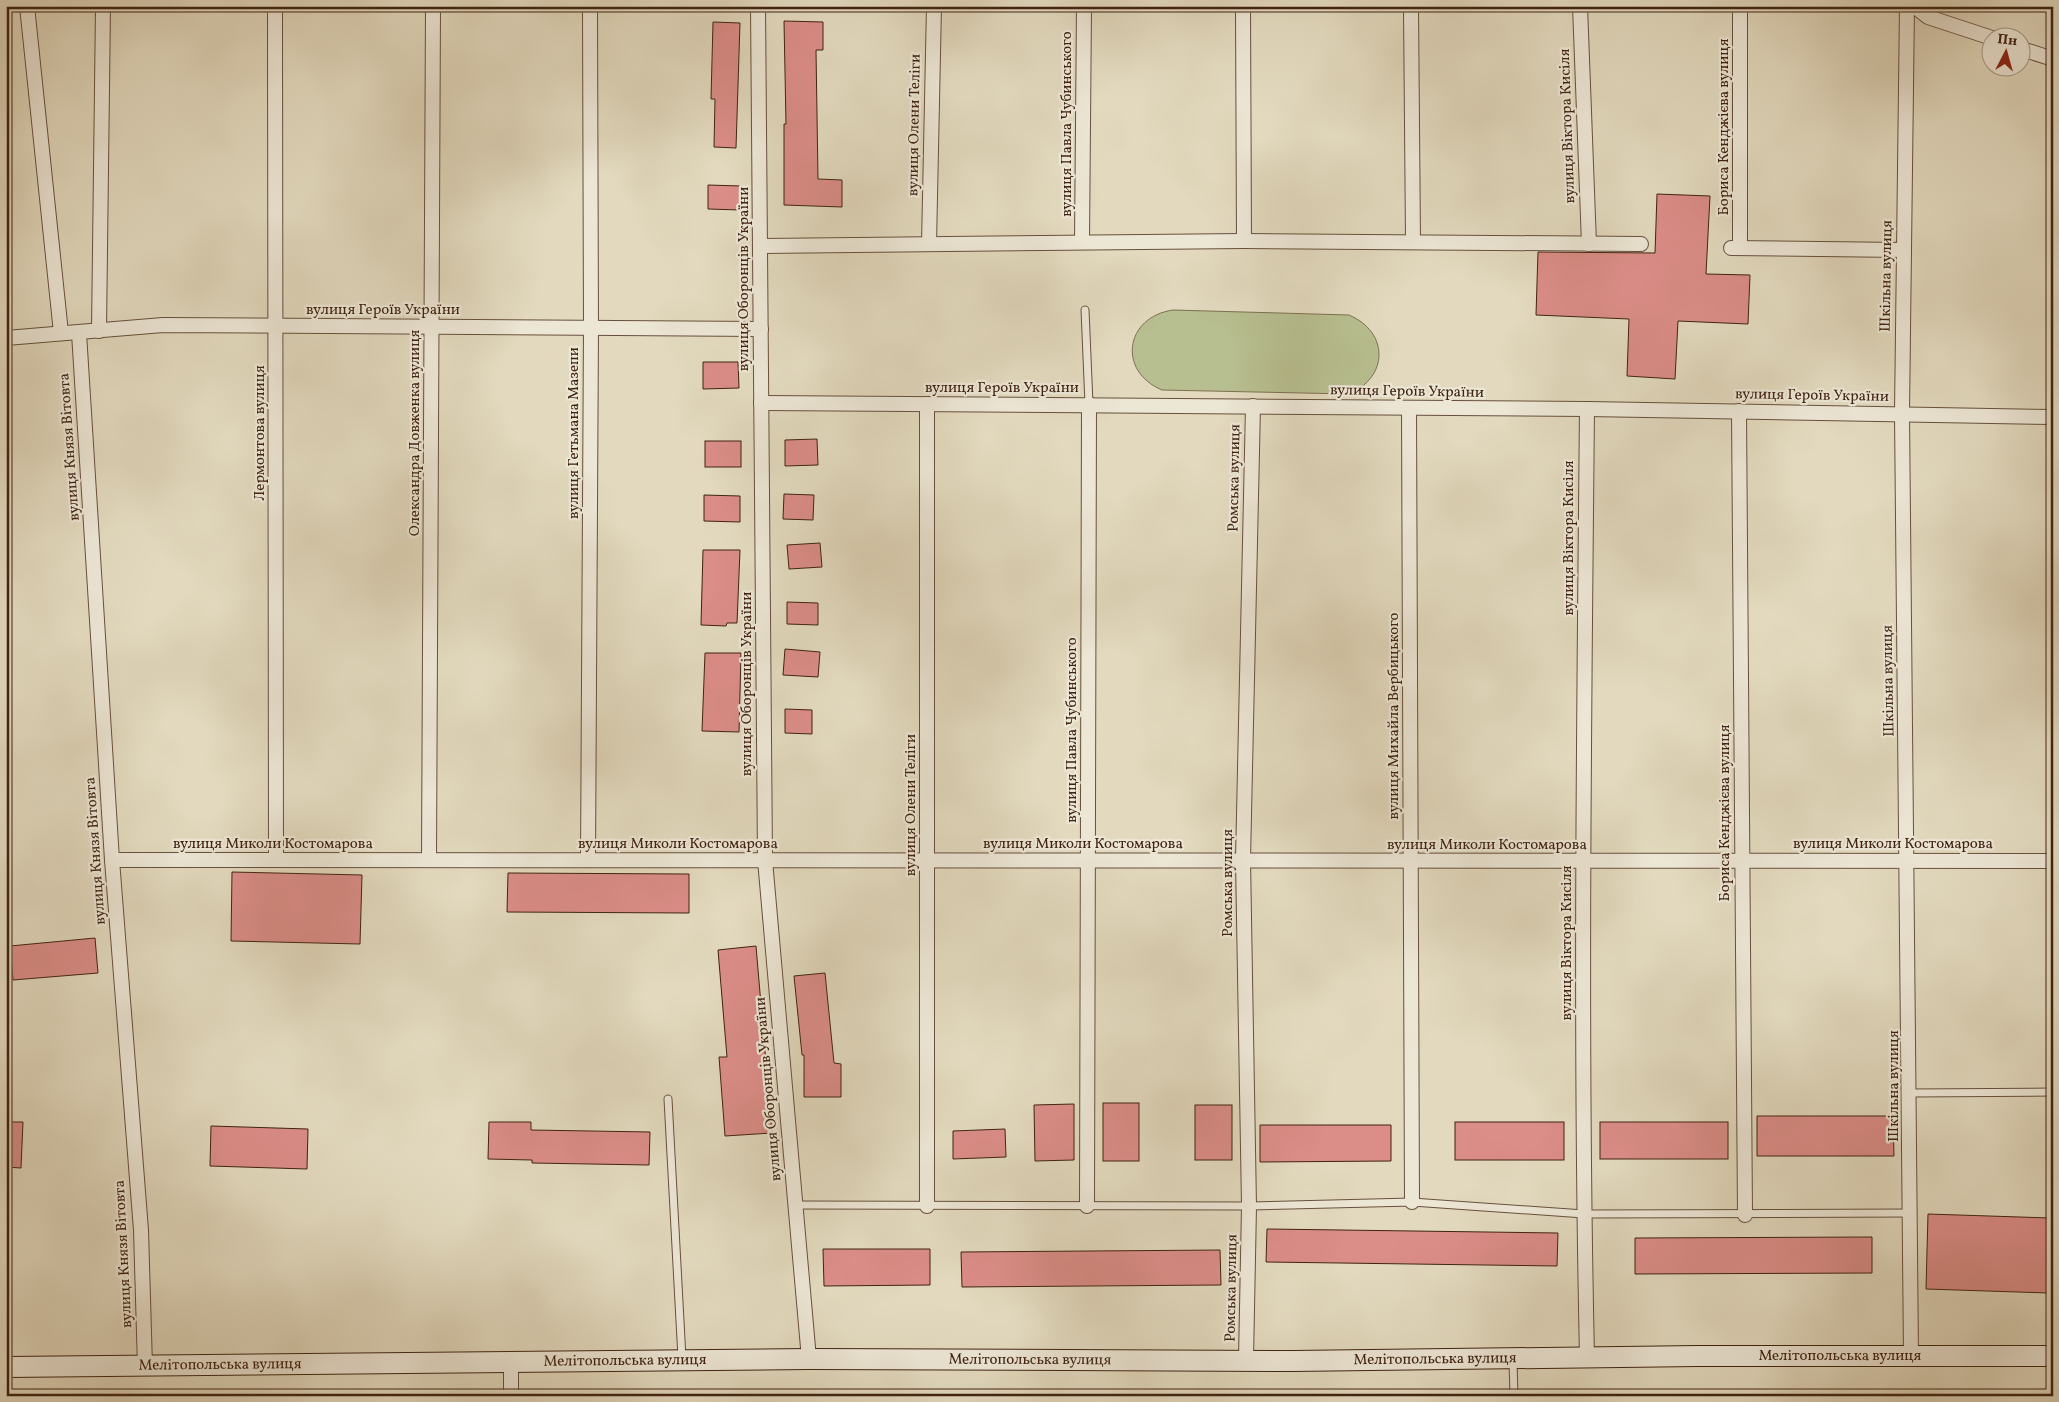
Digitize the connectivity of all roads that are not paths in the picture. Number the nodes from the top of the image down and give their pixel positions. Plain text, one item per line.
1 (26, 6) edge
2 (103, 6) edge
3 (275, 6) edge
4 (433, 6) edge
5 (590, 6) edge
6 (758, 6) edge
7 (934, 6) edge
8 (1084, 6) edge
9 (1243, 6) edge
10 (1411, 6) edge
11 (1580, 6) edge
12 (1740, 6) edge
13 (1907, 6) edge
14 (1914, 6) edge
15 (1982, 35) edge
16 (2032, 53) edge
17 (2053, 59) edge
18 (1244, 241) junction
19 (1082, 242) junction
20 (1413, 242) junction
21 (929, 244) junction
22 (1589, 244) junction
23 (1641, 244) dead end
24 (760, 246) junction
25 (1904, 250) junction
26 (1085, 310) dead end
27 (276, 326) junction
28 (432, 327) junction
29 (591, 328) junction
30 (761, 329) junction
31 (99, 331) junction
32 (61, 333) junction
33 (79, 333) junction
34 (6, 338) edge
35 (761, 403) junction
36 (927, 404) junction
37 (1089, 404) junction
38 (1253, 406) junction
39 (1409, 409) junction
40 (1587, 410) junction
41 (1739, 411) junction
42 (1902, 413) junction
43 (2053, 418) edge
44 (112, 860) junction
45 (276, 860) junction
46 (429, 860) junction
47 (588, 860) junction
48 (765, 860) junction
49 (927, 860) junction
50 (1088, 860) junction
51 (1243, 860) junction
52 (1742, 860) junction
53 (1583, 861) junction
54 (1908, 861) junction
55 (2053, 861) edge
56 (1411, 862) junction
57 (2053, 1092) edge
58 (1910, 1093) junction
59 (668, 1099) dead end
60 (1412, 1202) junction
61 (795, 1205) junction
62 (927, 1206) junction
63 (1087, 1206) junction
64 (1250, 1206) junction
65 (1911, 1213) junction
66 (1584, 1214) junction
67 (1745, 1215) junction
68 (1911, 1356) junction
69 (2053, 1356) edge
70 (1587, 1357) junction
71 (1513, 1358) junction
72 (809, 1359) junction
73 (1246, 1360) junction
74 (682, 1361) junction
75 (512, 1363) junction
76 (146, 1366) junction
77 (6, 1367) edge
78 (511, 1396) edge
79 (1514, 1396) edge

1 - 32 street
2 - 31 street
3 - 27 street, Лермонтова вулиця
4 - 28 street, Олександра Довженка вулиця
5 - 29 street, вулиця Гетьмана Мазепи
6 - 24 street, вулиця Оборонців України
7 - 21 street, вулиця Олени Теліги
8 - 19 street, вулиця Павла Чубинського
9 - 18 street
10 - 20 street
11 - 22 street, вулиця Віктора Кисіля
12 - 25 street, Бориса Кенджієва вулиця
13 - 25 street, Шкільна вулиця
14 - 15 street
16 - 17 street
18 - 19 street
18 - 20 street
19 - 21 street
20 - 22 street
21 - 24 street
22 - 23 street
24 - 30 street, вулиця Оборонців України
25 - 42 street, Шкільна вулиця
26 - 37 lane
27 - 28 street, вулиця Героїв України
27 - 31 street, вулиця Героїв України
27 - 45 street, Лермонтова вулиця
28 - 29 street, вулиця Героїв України
28 - 46 street, Олександра Довженка вулиця
29 - 30 street, вулиця Героїв України
29 - 47 street, вулиця Гетьмана Мазепи
30 - 35 street, вулиця Оборонців України
31 - 33 street, вулиця Героїв України
32 - 33 street, вулиця Героїв України
32 - 34 street, вулиця Героїв України
33 - 44 street, вулиця Князя Вітовта
35 - 36 street, вулиця Героїв України
35 - 48 street, вулиця Оборонців України
36 - 37 street, вулиця Героїв України
36 - 49 street, вулиця Олени Теліги
37 - 38 street, вулиця Героїв України
37 - 50 street, вулиця Павла Чубинського
38 - 39 street, вулиця Героїв України
38 - 51 street, Ромська вулиця
39 - 40 street, вулиця Героїв України
39 - 56 street, вулиця Михайла Вербицького
40 - 41 street, вулиця Героїв України
40 - 53 street, вулиця Віктора Кисіля
41 - 42 street, вулиця Героїв України
41 - 52 street, Бориса Кенджієва вулиця
42 - 43 street, вулиця Героїв України
42 - 54 street, Шкільна вулиця
44 - 45 street, вулиця Миколи Костомарова
44 - 76 street, вулиця Князя Вітовта
45 - 46 street, вулиця Миколи Костомарова
46 - 47 street, вулиця Миколи Костомарова
47 - 48 street, вулиця Миколи Костомарова
48 - 49 street, вулиця Миколи Костомарова
48 - 61 street, вулиця Оборонців України
49 - 50 street, вулиця Миколи Костомарова
49 - 62 street, вулиця Олени Теліги
50 - 51 street, вулиця Миколи Костомарова
50 - 63 street, вулиця Павла Чубинського
51 - 56 street, вулиця Миколи Костомарова
51 - 64 street, Ромська вулиця
52 - 53 street, вулиця Миколи Костомарова
52 - 54 street, вулиця Миколи Костомарова
52 - 67 street, Бориса Кенджієва вулиця
53 - 56 street, вулиця Миколи Костомарова
53 - 66 street, вулиця Віктора Кисіля
54 - 55 street, вулиця Миколи Костомарова
54 - 58 street, Шкільна вулиця
56 - 60 street, вулиця Михайла Вербицького
57 - 58 lane
58 - 65 street, Шкільна вулиця
59 - 74 lane
60 - 64 lane
60 - 66 lane
61 - 62 lane
61 - 72 street, вулиця Оборонців України
62 - 63 lane
63 - 64 lane
64 - 73 street, Ромська вулиця
65 - 67 lane
65 - 68 street, Шкільна вулиця
66 - 67 lane
66 - 70 street, вулиця Віктора Кисіля
68 - 69 main road, Мелітопольська вулиця
68 - 70 main road, Мелітопольська вулиця
70 - 71 main road, Мелітопольська вулиця
71 - 73 main road, Мелітопольська вулиця
71 - 79 lane
72 - 73 main road, Мелітопольська вулиця
72 - 74 main road, Мелітопольська вулиця
74 - 75 main road, Мелітопольська вулиця
75 - 76 main road, Мелітопольська вулиця
75 - 78 street
76 - 77 main road, Мелітопольська вулиця

